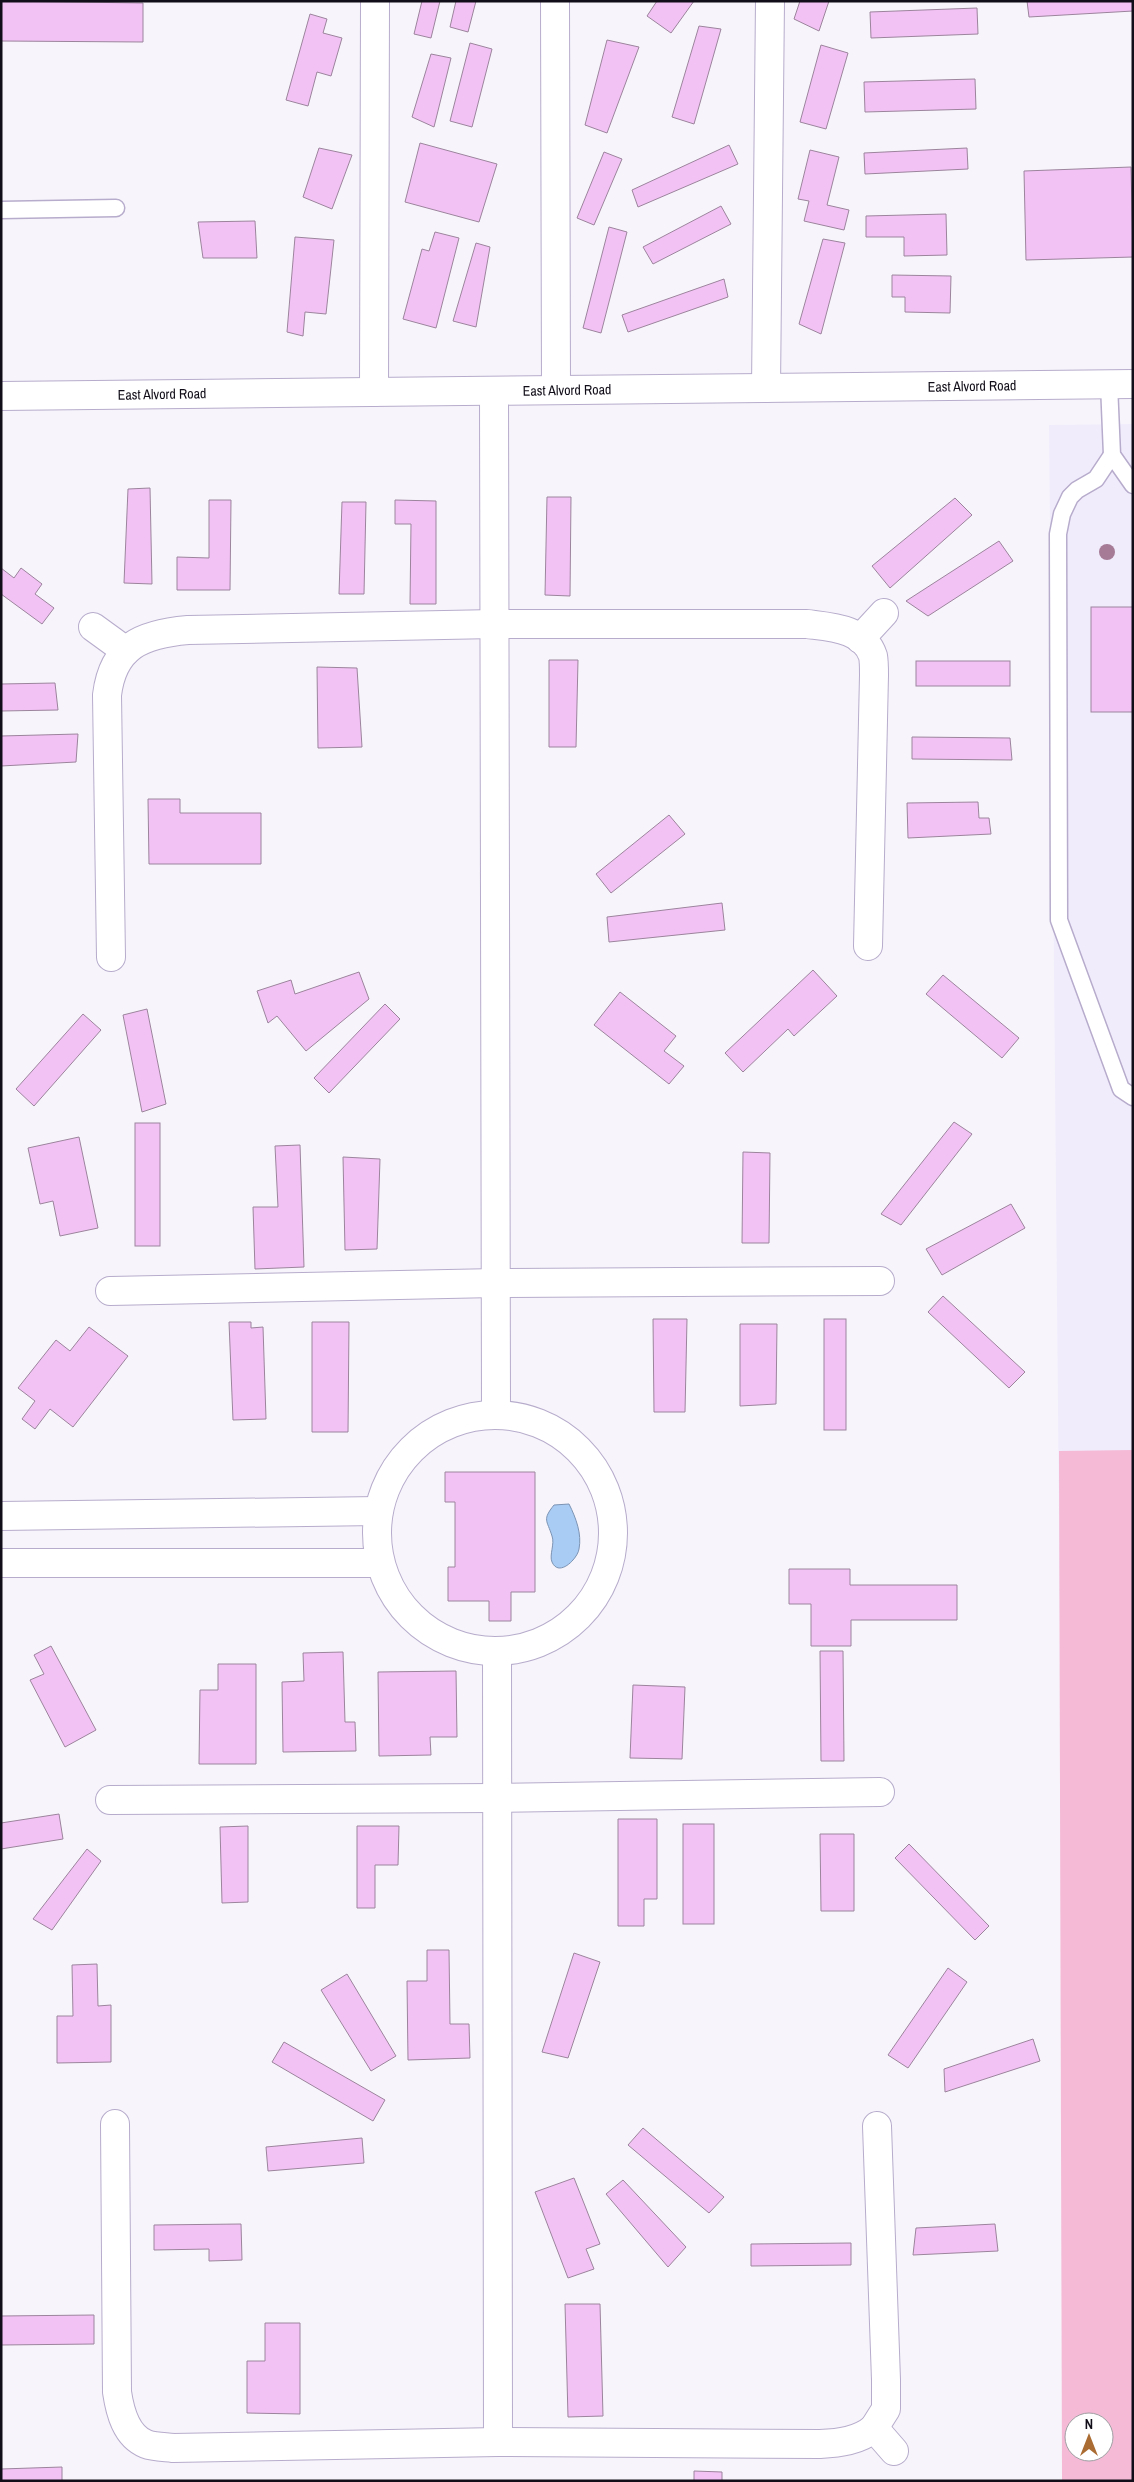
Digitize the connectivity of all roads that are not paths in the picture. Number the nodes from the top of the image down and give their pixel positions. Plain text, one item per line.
1 (375, 1) edge
2 (555, 1) edge
3 (770, 1) edge
4 (116, 208) dead end
5 (1, 210) edge
6 (1121, 384) edge
7 (766, 388) junction
8 (556, 390) junction
9 (494, 391) junction
10 (374, 392) junction
11 (1, 396) edge
12 (1112, 455) junction
13 (1133, 485) edge
14 (884, 613) dead end
15 (495, 624) junction
16 (93, 627) dead end
17 (860, 639) junction
18 (126, 651) junction
19 (868, 946) dead end
20 (111, 957) dead end
21 (1133, 1097) edge
22 (880, 1281) dead end
23 (496, 1283) junction
24 (110, 1291) dead end
25 (496, 1414) junction
26 (378, 1511) junction
27 (1, 1516) edge
28 (1, 1562) edge
29 (380, 1562) junction
30 (496, 1651) junction
31 (880, 1792) dead end
32 (496, 1798) junction
33 (110, 1800) dead end
34 (115, 2124) dead end
35 (877, 2126) dead end
36 (874, 2428) junction
37 (498, 2442) junction
38 (894, 2451) dead end

1 - 10 street
2 - 8 street
3 - 7 street
4 - 5 lane
6 - 7 street, East Alvord Road
6 - 12 lane
7 - 8 street, East Alvord Road
8 - 9 street, East Alvord Road
9 - 10 street, East Alvord Road
9 - 15 street
10 - 11 street, East Alvord Road
12 - 13 lane
12 - 21 lane
14 - 17 street
15 - 17 street
15 - 18 street
15 - 23 street
16 - 18 street
17 - 19 street
18 - 20 street
22 - 23 street
23 - 24 street
23 - 25 street
25 - 26 street
25 - 30 street
26 - 27 street
26 - 29 street
28 - 29 street
29 - 30 street
30 - 32 street
31 - 32 street
32 - 33 street
32 - 37 street
34 - 37 street
35 - 36 street
36 - 37 street
36 - 38 street

